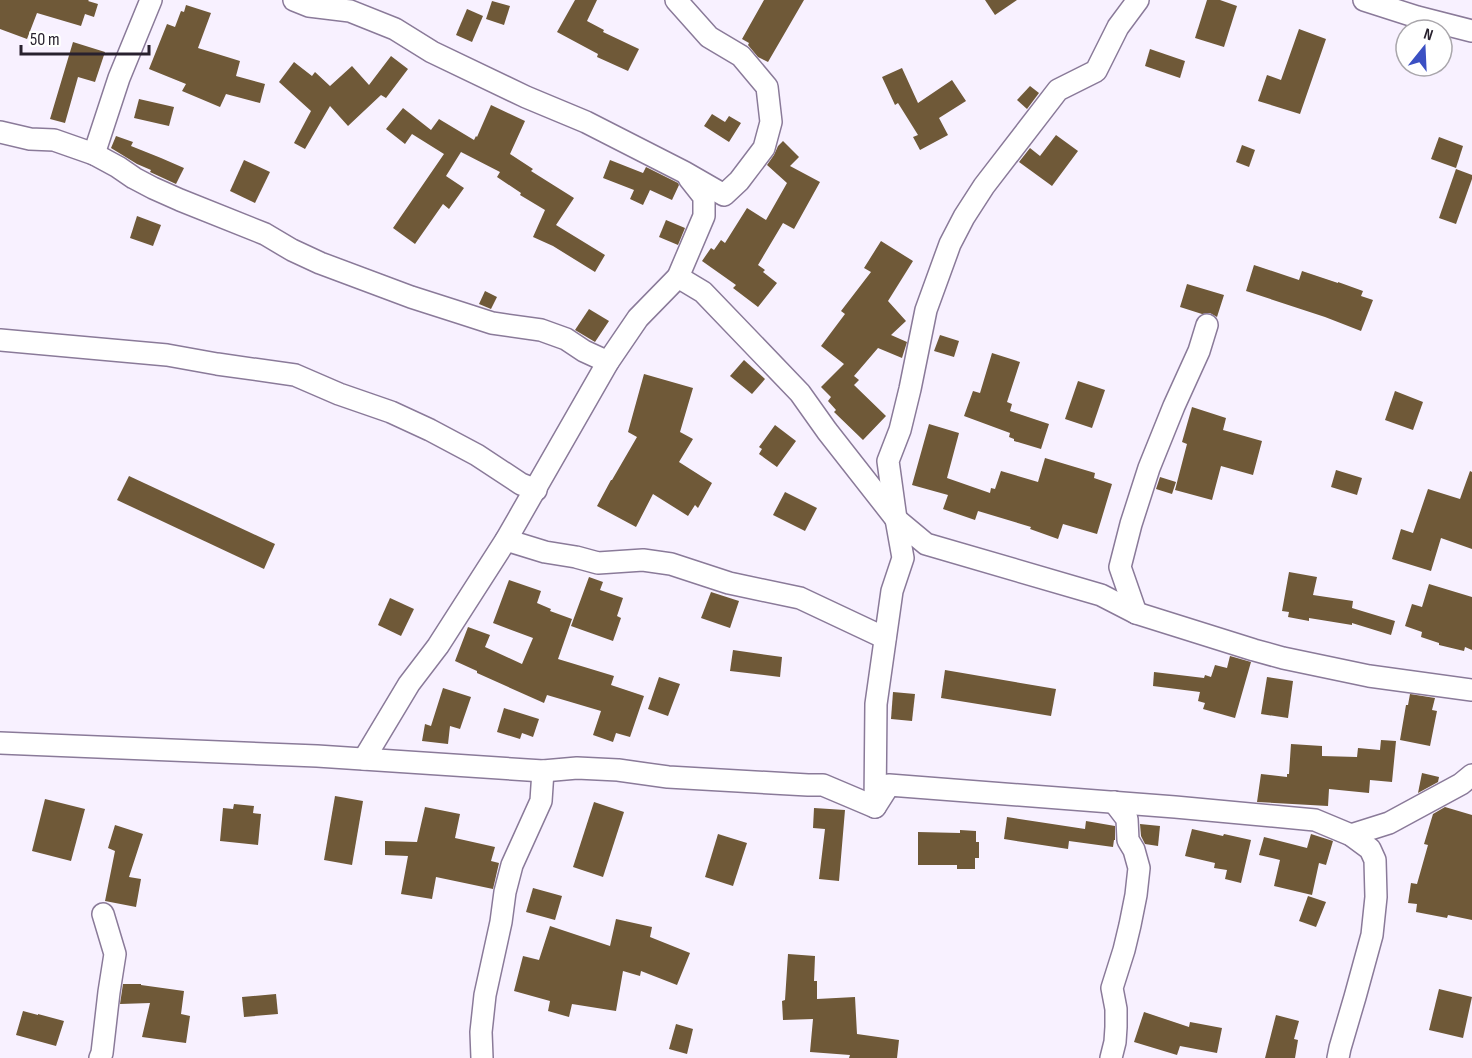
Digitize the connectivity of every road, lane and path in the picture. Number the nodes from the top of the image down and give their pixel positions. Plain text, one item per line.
1 (151, 0) edge
2 (294, 0) edge
3 (676, 0) edge
4 (1138, 0) edge
5 (1364, 0) edge
6 (1472, 31) edge
7 (0, 132) edge
8 (94, 154) junction
9 (684, 172) junction
10 (678, 277) junction
11 (1207, 325) dead end
12 (0, 340) edge
13 (608, 362) junction
14 (536, 490) junction
15 (896, 519) junction
16 (506, 540) junction
17 (1136, 613) junction
18 (885, 638) junction
19 (1472, 690) edge
20 (0, 742) edge
21 (364, 759) junction
22 (543, 771) junction
23 (1472, 775) edge
24 (1114, 802) junction
25 (875, 807) junction
26 (1351, 835) junction
27 (103, 914) dead end
28 (484, 1057) edge
29 (100, 1058) edge
30 (1111, 1058) edge
31 (1338, 1058) edge

1 - 8 street
2 - 9 street
3 - 9 street
4 - 15 street
5 - 6 street
7 - 8 street
8 - 13 street
9 - 10 street
10 - 13 street
10 - 15 street
11 - 17 street
12 - 14 street
13 - 14 street
14 - 16 street
15 - 17 street
15 - 18 street
16 - 18 street
16 - 21 street
17 - 19 street
18 - 25 street
20 - 21 street
21 - 22 street
22 - 25 street
22 - 28 street
23 - 26 street
24 - 25 street
24 - 26 street
24 - 30 street
26 - 31 street
27 - 29 street

